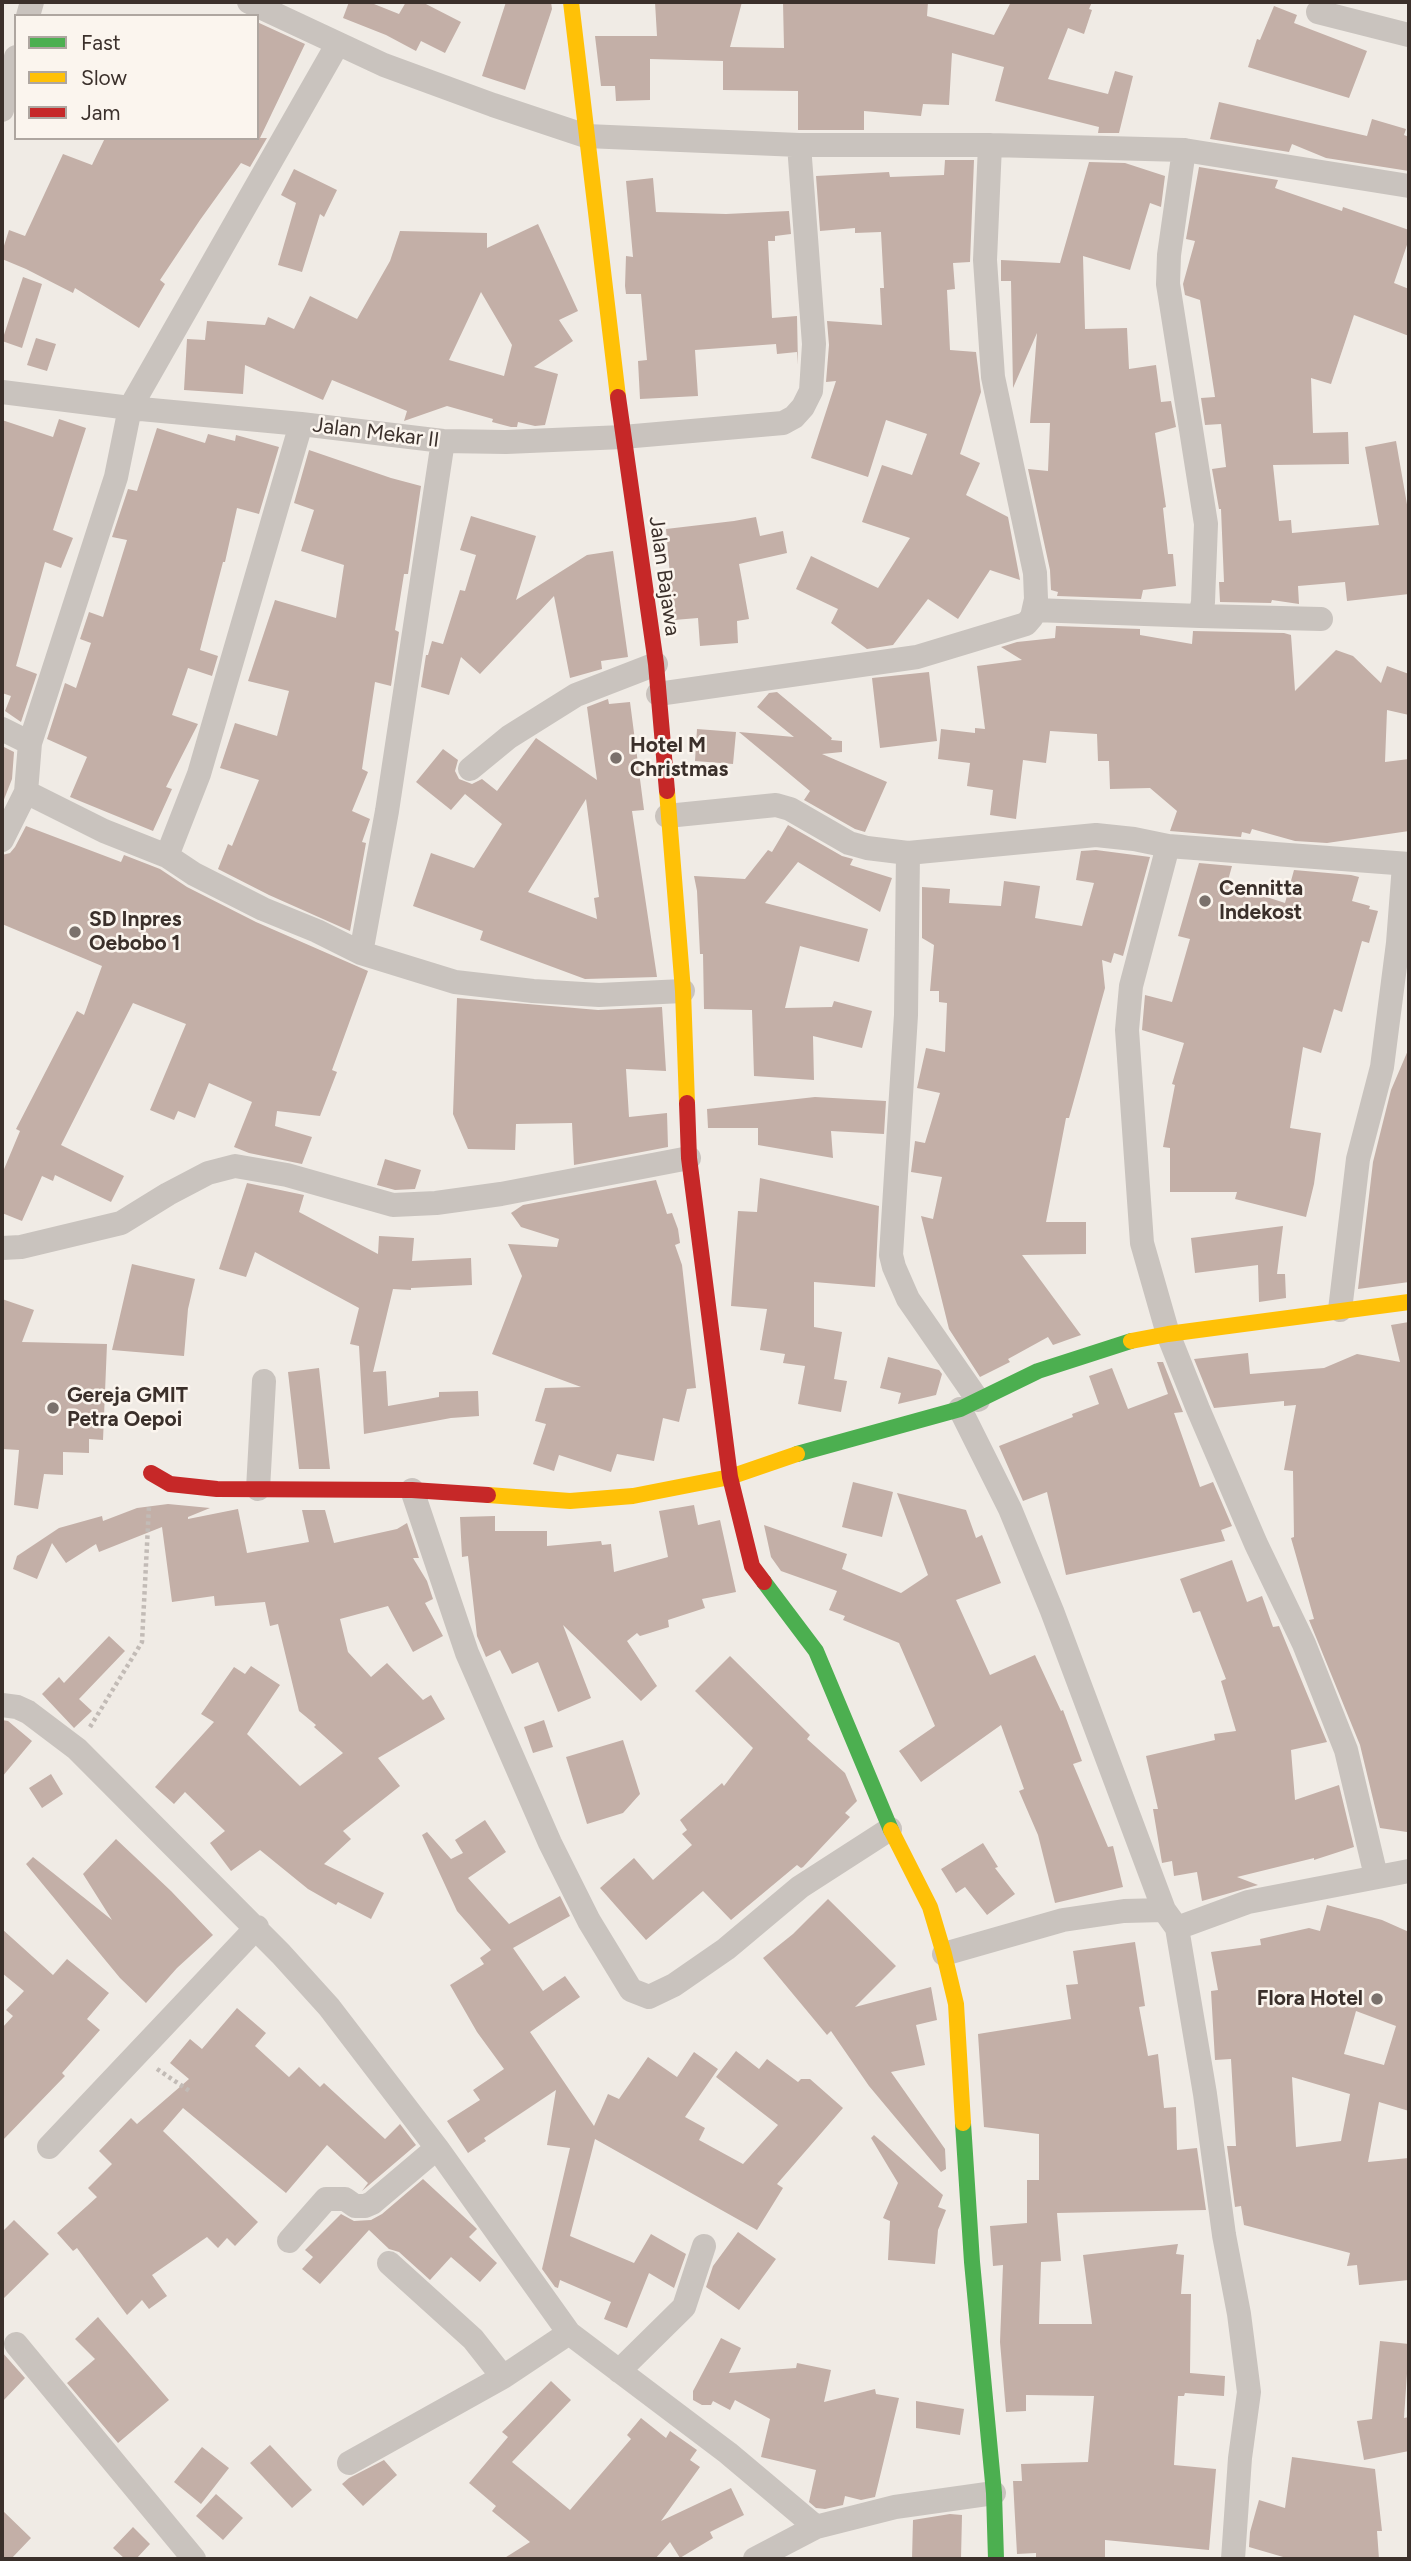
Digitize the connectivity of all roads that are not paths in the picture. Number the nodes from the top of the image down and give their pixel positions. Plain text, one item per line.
1 (249, 2) edge
2 (571, 2) edge
3 (1318, 12) dead end
4 (1409, 35) edge
5 (337, 45) junction
6 (14, 63) edge
7 (3, 98) edge
8 (586, 136) junction
9 (799, 145) junction
10 (989, 145) junction
11 (1184, 150) junction
12 (1409, 186) edge
13 (2, 392) edge
14 (130, 408) junction
15 (301, 424) junction
16 (623, 437) junction
17 (443, 441) junction
18 (1034, 610) junction
19 (1200, 616) junction
20 (1321, 619) dead end
21 (656, 664) junction
22 (658, 694) junction
23 (2, 729) edge
24 (30, 743) junction
25 (470, 769) dead end
26 (26, 792) junction
27 (667, 816) junction
28 (2, 840) edge
29 (1168, 846) junction
30 (908, 853) junction
31 (167, 856) junction
32 (1407, 864) edge
33 (361, 953) junction
34 (683, 991) junction
35 (690, 1158) junction
36 (2, 1248) edge
37 (1409, 1301) edge
38 (1339, 1310) junction
39 (1168, 1334) junction
40 (264, 1381) dead end
41 (969, 1405) junction
42 (151, 1474) road end
43 (730, 1477) junction
44 (258, 1489) junction
45 (412, 1490) junction
46 (2, 1705) edge
47 (890, 1829) junction
48 (1409, 1871) edge
49 (1376, 1876) junction
50 (1170, 1919) junction
51 (257, 1927) junction
52 (944, 1954) junction
53 (49, 2147) dead end
54 (437, 2148) junction
55 (289, 2241) dead end
56 (704, 2246) dead end
57 (389, 2263) dead end
58 (569, 2333) junction
59 (16, 2344) dead end
60 (619, 2371) junction
61 (503, 2377) junction
62 (349, 2463) dead end
63 (994, 2493) junction
64 (816, 2527) junction
65 (194, 2559) edge
66 (755, 2559) edge
67 (996, 2559) edge
68 (1233, 2559) edge

1 - 5 street
2 - 8 street, Jalan Bajawa
3 - 4 street
5 - 8 street
5 - 14 street
6 - 7 street
8 - 9 street
8 - 16 street, Jalan Bajawa
9 - 10 street
9 - 16 street, Jalan Mekar II
10 - 11 street
10 - 18 street
11 - 12 street
11 - 19 street
13 - 14 street, Jalan Mekar II
14 - 15 street, Jalan Mekar II
14 - 24 street
15 - 17 street, Jalan Mekar II
15 - 31 street
16 - 17 street, Jalan Mekar II
16 - 21 street, Jalan Bajawa
17 - 33 street
18 - 19 street
18 - 22 street
19 - 20 street
21 - 22 street, Jalan Bajawa
21 - 25 street
22 - 27 street, Jalan Bajawa
23 - 24 street
24 - 26 street
26 - 28 street
26 - 31 street
27 - 30 street
27 - 34 street, Jalan Bajawa
29 - 30 street
29 - 32 street
29 - 39 street
30 - 41 street
31 - 33 street
32 - 38 street
33 - 34 street
34 - 35 street, Jalan Bajawa
35 - 36 street
35 - 43 street, Jalan Bajawa
37 - 38 street
38 - 39 street
39 - 41 street
39 - 49 street
40 - 44 street
41 - 43 street
41 - 50 street
42 - 44 street
43 - 45 street
43 - 47 street, Jalan Bajawa
44 - 45 street
45 - 47 street
46 - 51 street
47 - 52 street, Jalan Bajawa
48 - 49 street
49 - 50 street
50 - 52 street
50 - 68 street
51 - 53 street
51 - 54 street
52 - 63 street, Jalan Bajawa
54 - 55 street
54 - 58 street
56 - 60 street
57 - 61 street
58 - 60 street
58 - 61 street
59 - 65 street
60 - 64 street
61 - 62 street
63 - 64 street
63 - 67 street, Jalan Bajawa
64 - 66 street

